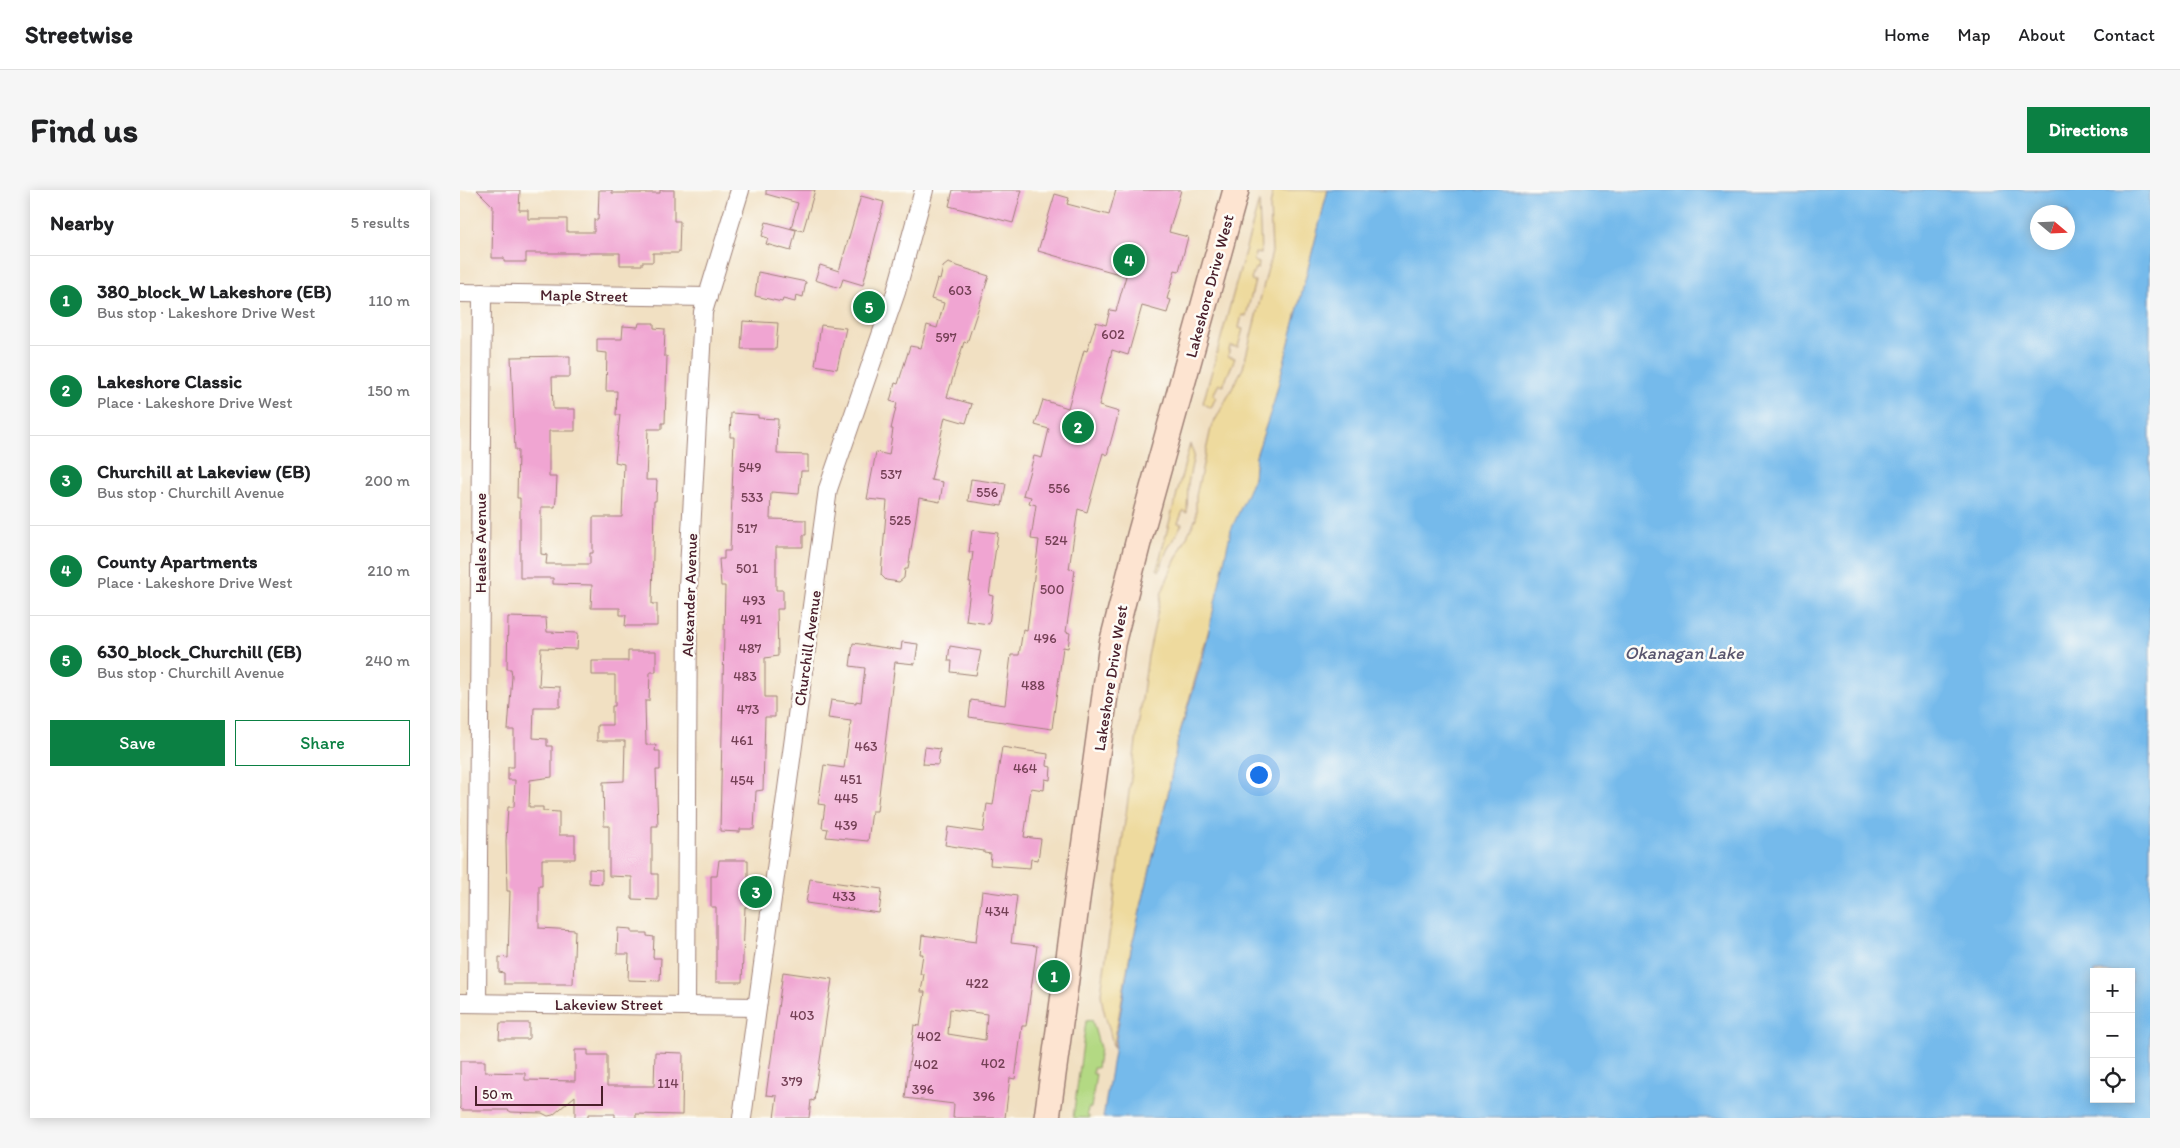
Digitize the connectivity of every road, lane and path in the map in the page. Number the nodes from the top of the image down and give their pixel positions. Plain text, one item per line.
1 (740, 190) edge
2 (924, 190) edge
3 (1236, 190) edge
4 (460, 293) edge
5 (482, 293) junction
6 (708, 297) junction
7 (469, 1003) edge
8 (686, 1005) junction
9 (757, 1007) junction
10 (742, 1118) edge
11 (1047, 1118) edge

1 - 6 street, Alexander Avenue
2 - 9 street, Churchill Avenue
3 - 11 street, Lakeshore Drive West
4 - 5 street, Maple Street
5 - 6 street, Maple Street
5 - 7 street, Heales Avenue
6 - 8 street, Alexander Avenue
7 - 8 street, Lakeview Street
8 - 9 street, Lakeview Street
9 - 10 street, Churchill Avenue

